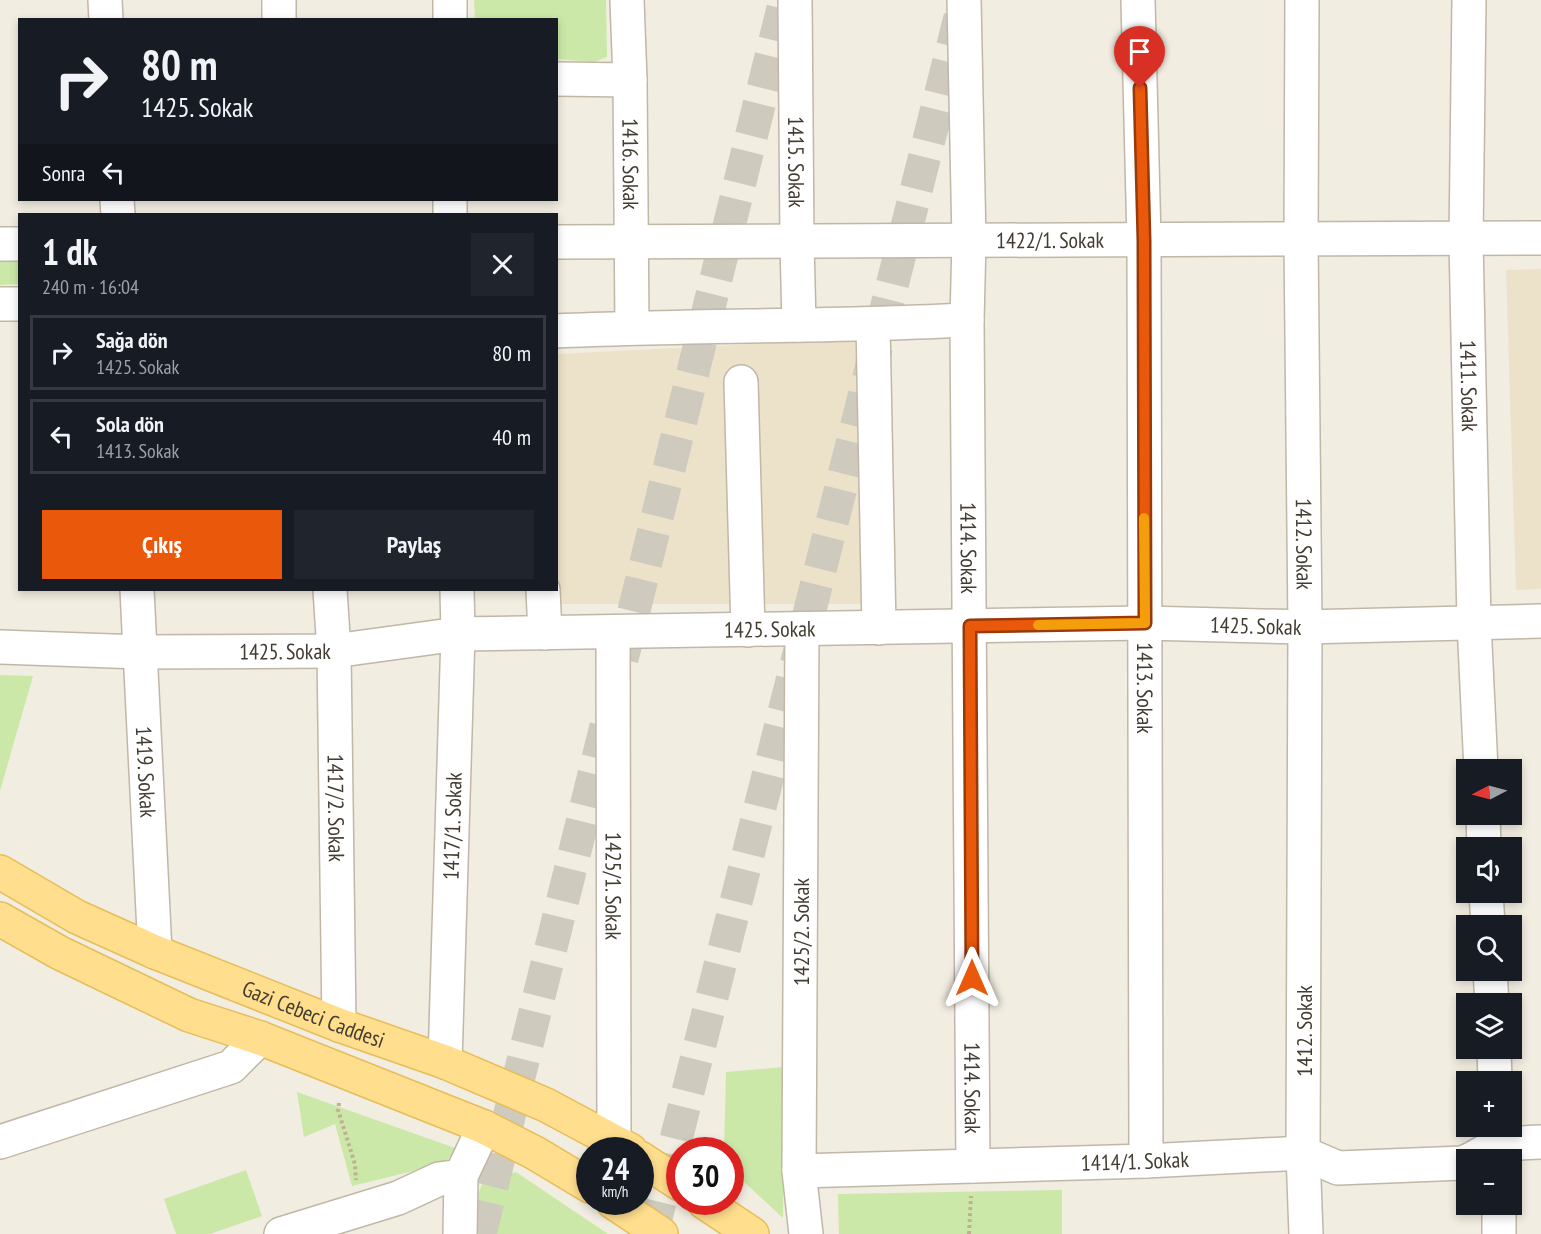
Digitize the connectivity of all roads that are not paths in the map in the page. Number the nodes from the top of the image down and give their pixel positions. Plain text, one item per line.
1 (105, 0) edge
2 (279, 0) edge
3 (450, 0) edge
4 (627, 0) edge
5 (795, 0) edge
6 (964, 0) edge
7 (1138, 0) edge
8 (1302, 0) edge
9 (1469, 0) edge
10 (106, 18) edge
11 (279, 18) edge
12 (450, 18) edge
13 (558, 80) edge
14 (630, 80) junction
15 (1541, 238) edge
16 (1301, 240) junction
17 (1466, 240) junction
18 (797, 241) junction
19 (969, 241) junction
20 (1144, 241) junction
21 (558, 243) edge
22 (631, 243) junction
23 (0, 244) edge
24 (18, 244) edge
25 (0, 304) edge
26 (18, 304) edge
27 (967, 320) junction
28 (873, 324) junction
29 (799, 325) junction
30 (632, 328) junction
31 (558, 331) edge
32 (741, 382) dead end
33 (137, 591) edge
34 (330, 591) edge
35 (457, 591) edge
36 (543, 591) edge
37 (1541, 621) edge
38 (1145, 623) junction
39 (1474, 623) junction
40 (970, 626) junction
41 (1305, 627) junction
42 (879, 628) junction
43 (802, 629) junction
44 (748, 630) junction
45 (613, 632) junction
46 (545, 633) junction
47 (458, 634) junction
48 (0, 647) edge
49 (334, 651) junction
50 (140, 652) junction
51 (1480, 759) edge
52 (0, 872) edge
53 (0, 919) edge
54 (155, 952) junction
55 (339, 1025) junction
56 (260, 1038) junction
57 (445, 1062) junction
58 (484, 1127) junction
59 (604, 1137) edge
60 (628, 1137) edge
61 (0, 1142) edge
62 (1541, 1142) edge
63 (1498, 1143) edge
64 (1303, 1153) junction
65 (1146, 1161) junction
66 (1456, 1163) edge
67 (974, 1166) junction
68 (800, 1171) junction
69 (461, 1176) junction
70 (576, 1178) edge
71 (632, 1215) edge
72 (724, 1215) edge
73 (1499, 1215) edge
74 (281, 1234) edge
75 (460, 1234) edge
76 (661, 1234) edge
77 (752, 1234) edge
78 (806, 1234) edge
79 (1306, 1234) edge
80 (1499, 1234) edge

1 - 10 street
2 - 11 street
3 - 12 street
4 - 14 street, 1416. Sokak
5 - 18 street, 1415. Sokak
6 - 19 street, 1414. Sokak
7 - 20 street, 1413. Sokak
8 - 16 street, 1412. Sokak
9 - 17 street, 1411. Sokak
13 - 14 street
14 - 22 street, 1416. Sokak
15 - 17 street, 1422/1. Sokak
16 - 17 street, 1422/1. Sokak
16 - 20 street, 1422/1. Sokak
16 - 41 street, 1412. Sokak
17 - 39 street, 1411. Sokak
18 - 19 street, 1422/1. Sokak
18 - 22 street, 1422/1. Sokak
18 - 29 street, 1415. Sokak
19 - 20 street, 1422/1. Sokak
19 - 27 street, 1414. Sokak
20 - 38 street, 1413. Sokak
21 - 22 street, 1422/1. Sokak
22 - 30 street, 1416. Sokak
23 - 24 street
25 - 26 street
27 - 28 street
27 - 40 street, 1414. Sokak
28 - 29 street
28 - 42 street
29 - 30 street
30 - 31 street
32 - 44 street
33 - 50 street, 1419. Sokak
34 - 49 street, 1417/2. Sokak
35 - 47 street, 1417/1. Sokak
36 - 46 street
37 - 39 street, 1425. Sokak
38 - 40 street, 1425. Sokak
38 - 41 street, 1425. Sokak
38 - 65 street, 1413. Sokak
39 - 41 street, 1425. Sokak
39 - 51 street, 1411. Sokak
40 - 42 street, 1425. Sokak
40 - 67 street, 1414. Sokak
41 - 64 street, 1412. Sokak
42 - 43 street, 1425. Sokak
43 - 44 street, 1425. Sokak
43 - 68 street, 1425/2. Sokak
44 - 45 street, 1425. Sokak
45 - 46 street, 1425. Sokak
45 - 60 street, 1425/1. Sokak
46 - 47 street, 1425. Sokak
47 - 49 street, 1425. Sokak
47 - 57 street, 1417/1. Sokak
48 - 50 street, 1425. Sokak
49 - 50 street, 1425. Sokak
49 - 55 street, 1417/2. Sokak
50 - 54 street, 1419. Sokak
52 - 54 main road, Gazi Cebeci Caddesi
53 - 56 main road, Gazi Cebeci Caddesi
54 - 55 main road, Gazi Cebeci Caddesi
55 - 57 main road, Gazi Cebeci Caddesi
56 - 58 main road, Gazi Cebeci Caddesi
56 - 61 street
57 - 59 main road, Gazi Cebeci Caddesi
58 - 69 street
58 - 70 main road, Gazi Cebeci Caddesi
62 - 63 street, 1414/1. Sokak
64 - 65 street, 1414/1. Sokak
64 - 66 street, 1414/1. Sokak
64 - 79 street, 1412. Sokak
65 - 67 street, 1414/1. Sokak
67 - 68 street, 1414/1. Sokak
68 - 78 street, 1425/2. Sokak
69 - 74 street
69 - 75 street
71 - 76 main road
72 - 77 main road
73 - 80 street

